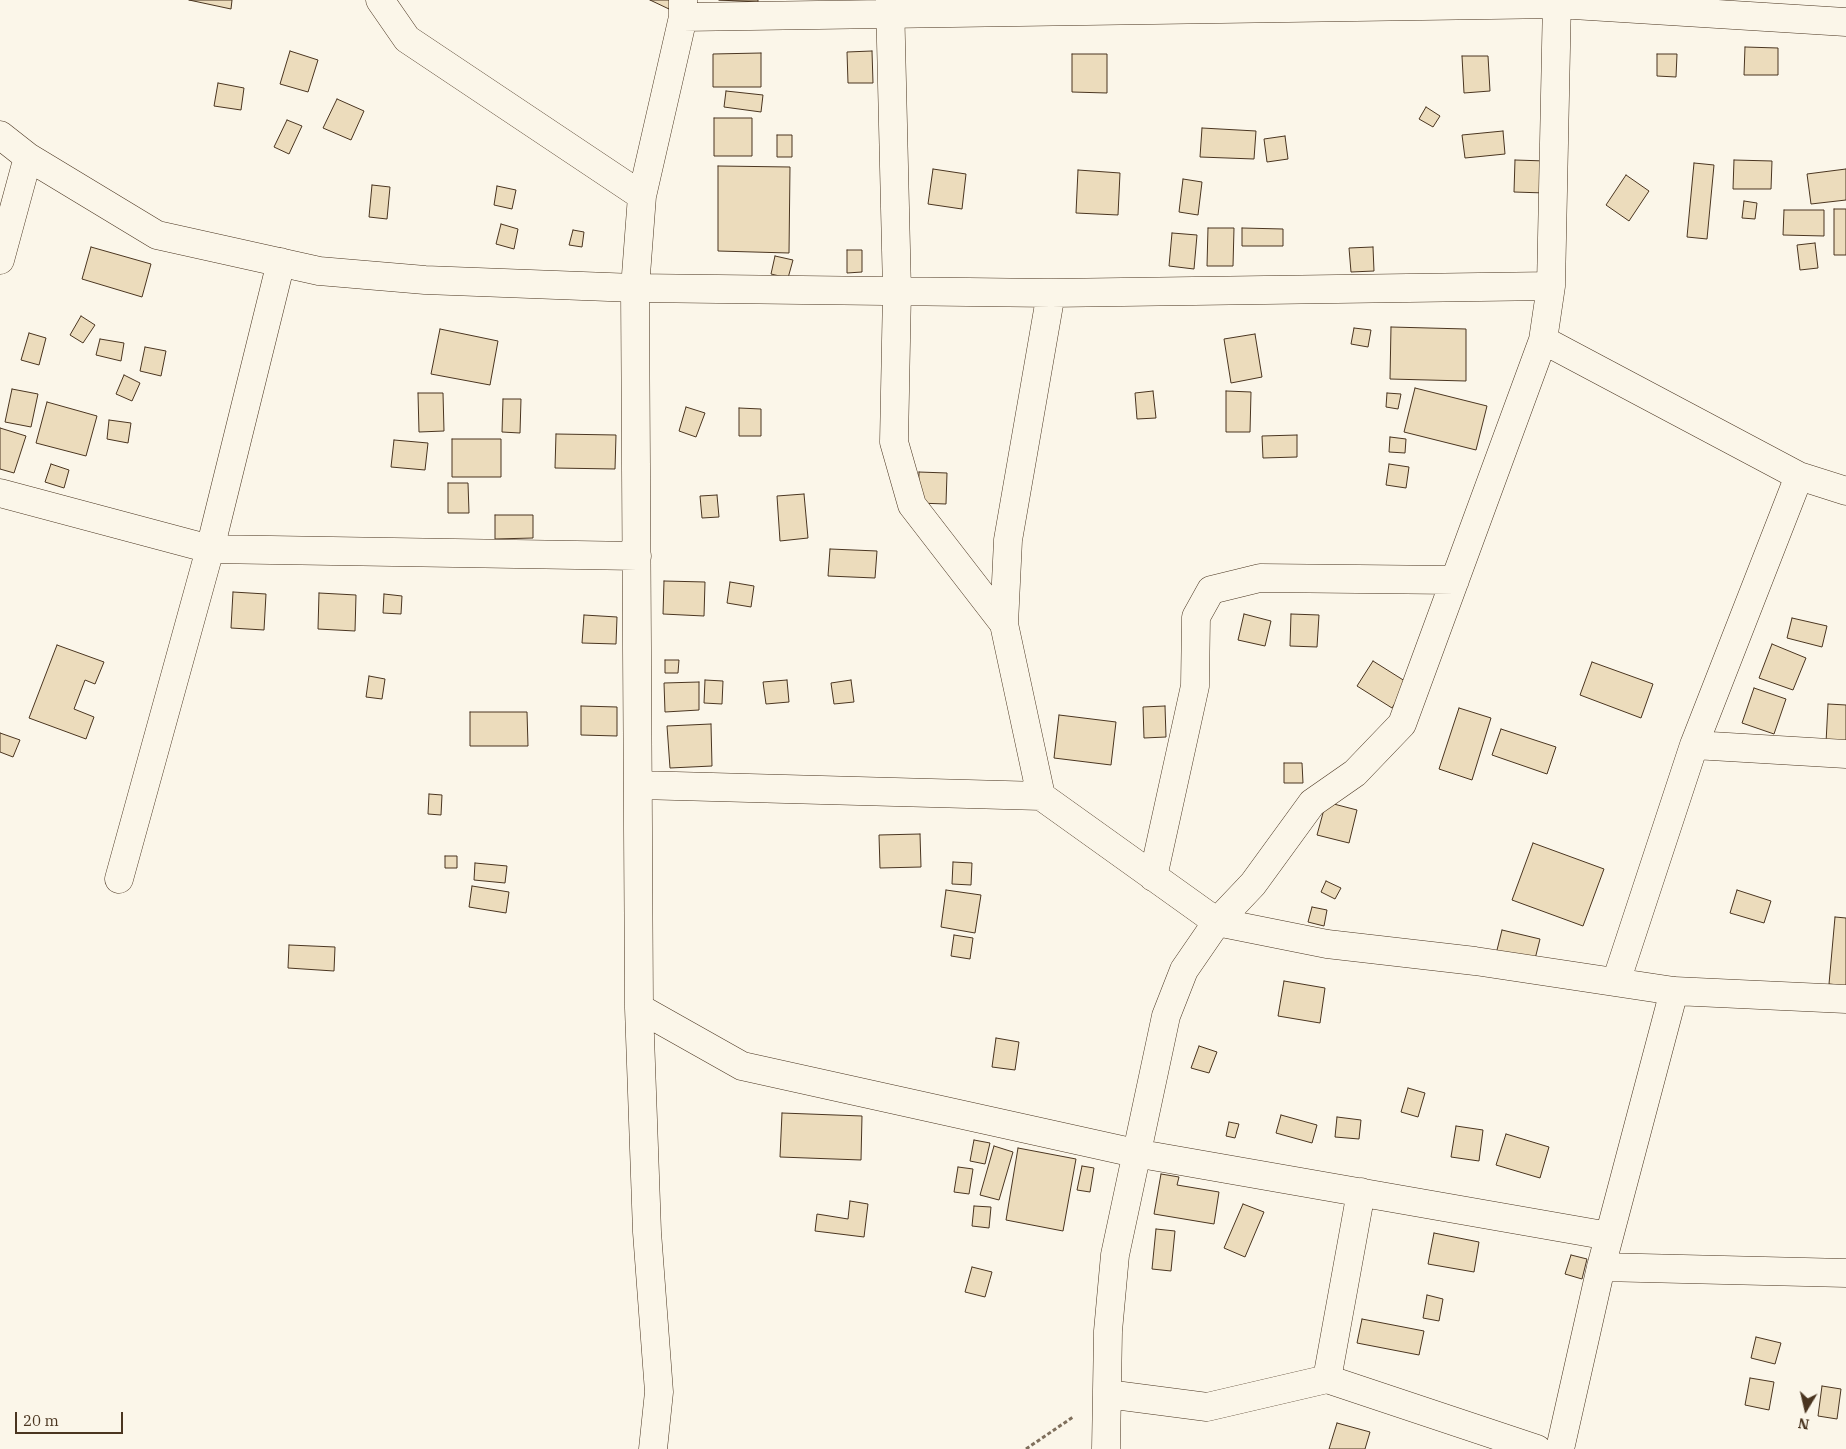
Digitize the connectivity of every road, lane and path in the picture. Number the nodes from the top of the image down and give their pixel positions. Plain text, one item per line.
1 (380, 0) edge
2 (1557, 2) edge
3 (891, 7) edge
4 (683, 8) edge
5 (1846, 22) edge
6 (0, 135) edge
7 (28, 157) junction
8 (642, 196) junction
9 (0, 260) edge
10 (281, 262) junction
11 (1550, 286) junction
12 (635, 288) junction
13 (898, 291) junction
14 (1051, 293) junction
15 (1543, 340) junction
16 (1799, 476) junction
17 (1846, 491) edge
18 (0, 493) edge
19 (210, 549) junction
20 (637, 556) junction
21 (1455, 580) junction
22 (1004, 624) junction
23 (1694, 746) junction
24 (1846, 754) edge
25 (639, 785) junction
26 (1041, 796) junction
27 (1153, 876) junction
28 (119, 879) dead end
29 (1217, 922) junction
30 (1616, 982) junction
31 (1674, 991) junction
32 (1846, 999) edge
33 (639, 1008) junction
34 (1136, 1153) junction
35 (1361, 1192) junction
36 (1608, 1236) junction
37 (1601, 1267) junction
38 (1846, 1273) edge
39 (1327, 1379) junction
40 (1107, 1394) junction
41 (653, 1449) edge
42 (1026, 1449) edge
43 (1106, 1449) edge
44 (1537, 1449) edge
45 (1560, 1449) edge

1 - 8 street
2 - 3 street
2 - 5 street
2 - 11 street
3 - 4 street
3 - 13 street
4 - 8 street
6 - 7 street
7 - 9 street
7 - 10 street
8 - 12 street
10 - 12 street
10 - 19 street
11 - 14 street
11 - 15 street
12 - 13 street
12 - 20 street
13 - 14 street
13 - 22 street
14 - 22 street
15 - 16 street
15 - 21 street
16 - 17 street
16 - 23 street
18 - 19 street
19 - 20 street
19 - 28 street
20 - 25 street
21 - 27 street
21 - 29 street
22 - 26 street
23 - 24 street
23 - 30 street
25 - 26 street
25 - 33 street
26 - 27 street
27 - 29 street
29 - 30 street
29 - 34 street
30 - 31 street
31 - 32 street
31 - 36 street
33 - 34 street
33 - 41 street
34 - 35 street
34 - 40 street
35 - 36 street
35 - 39 street
36 - 37 street
37 - 38 street
37 - 45 street
39 - 40 street
39 - 44 street
40 - 42 path
40 - 43 street

